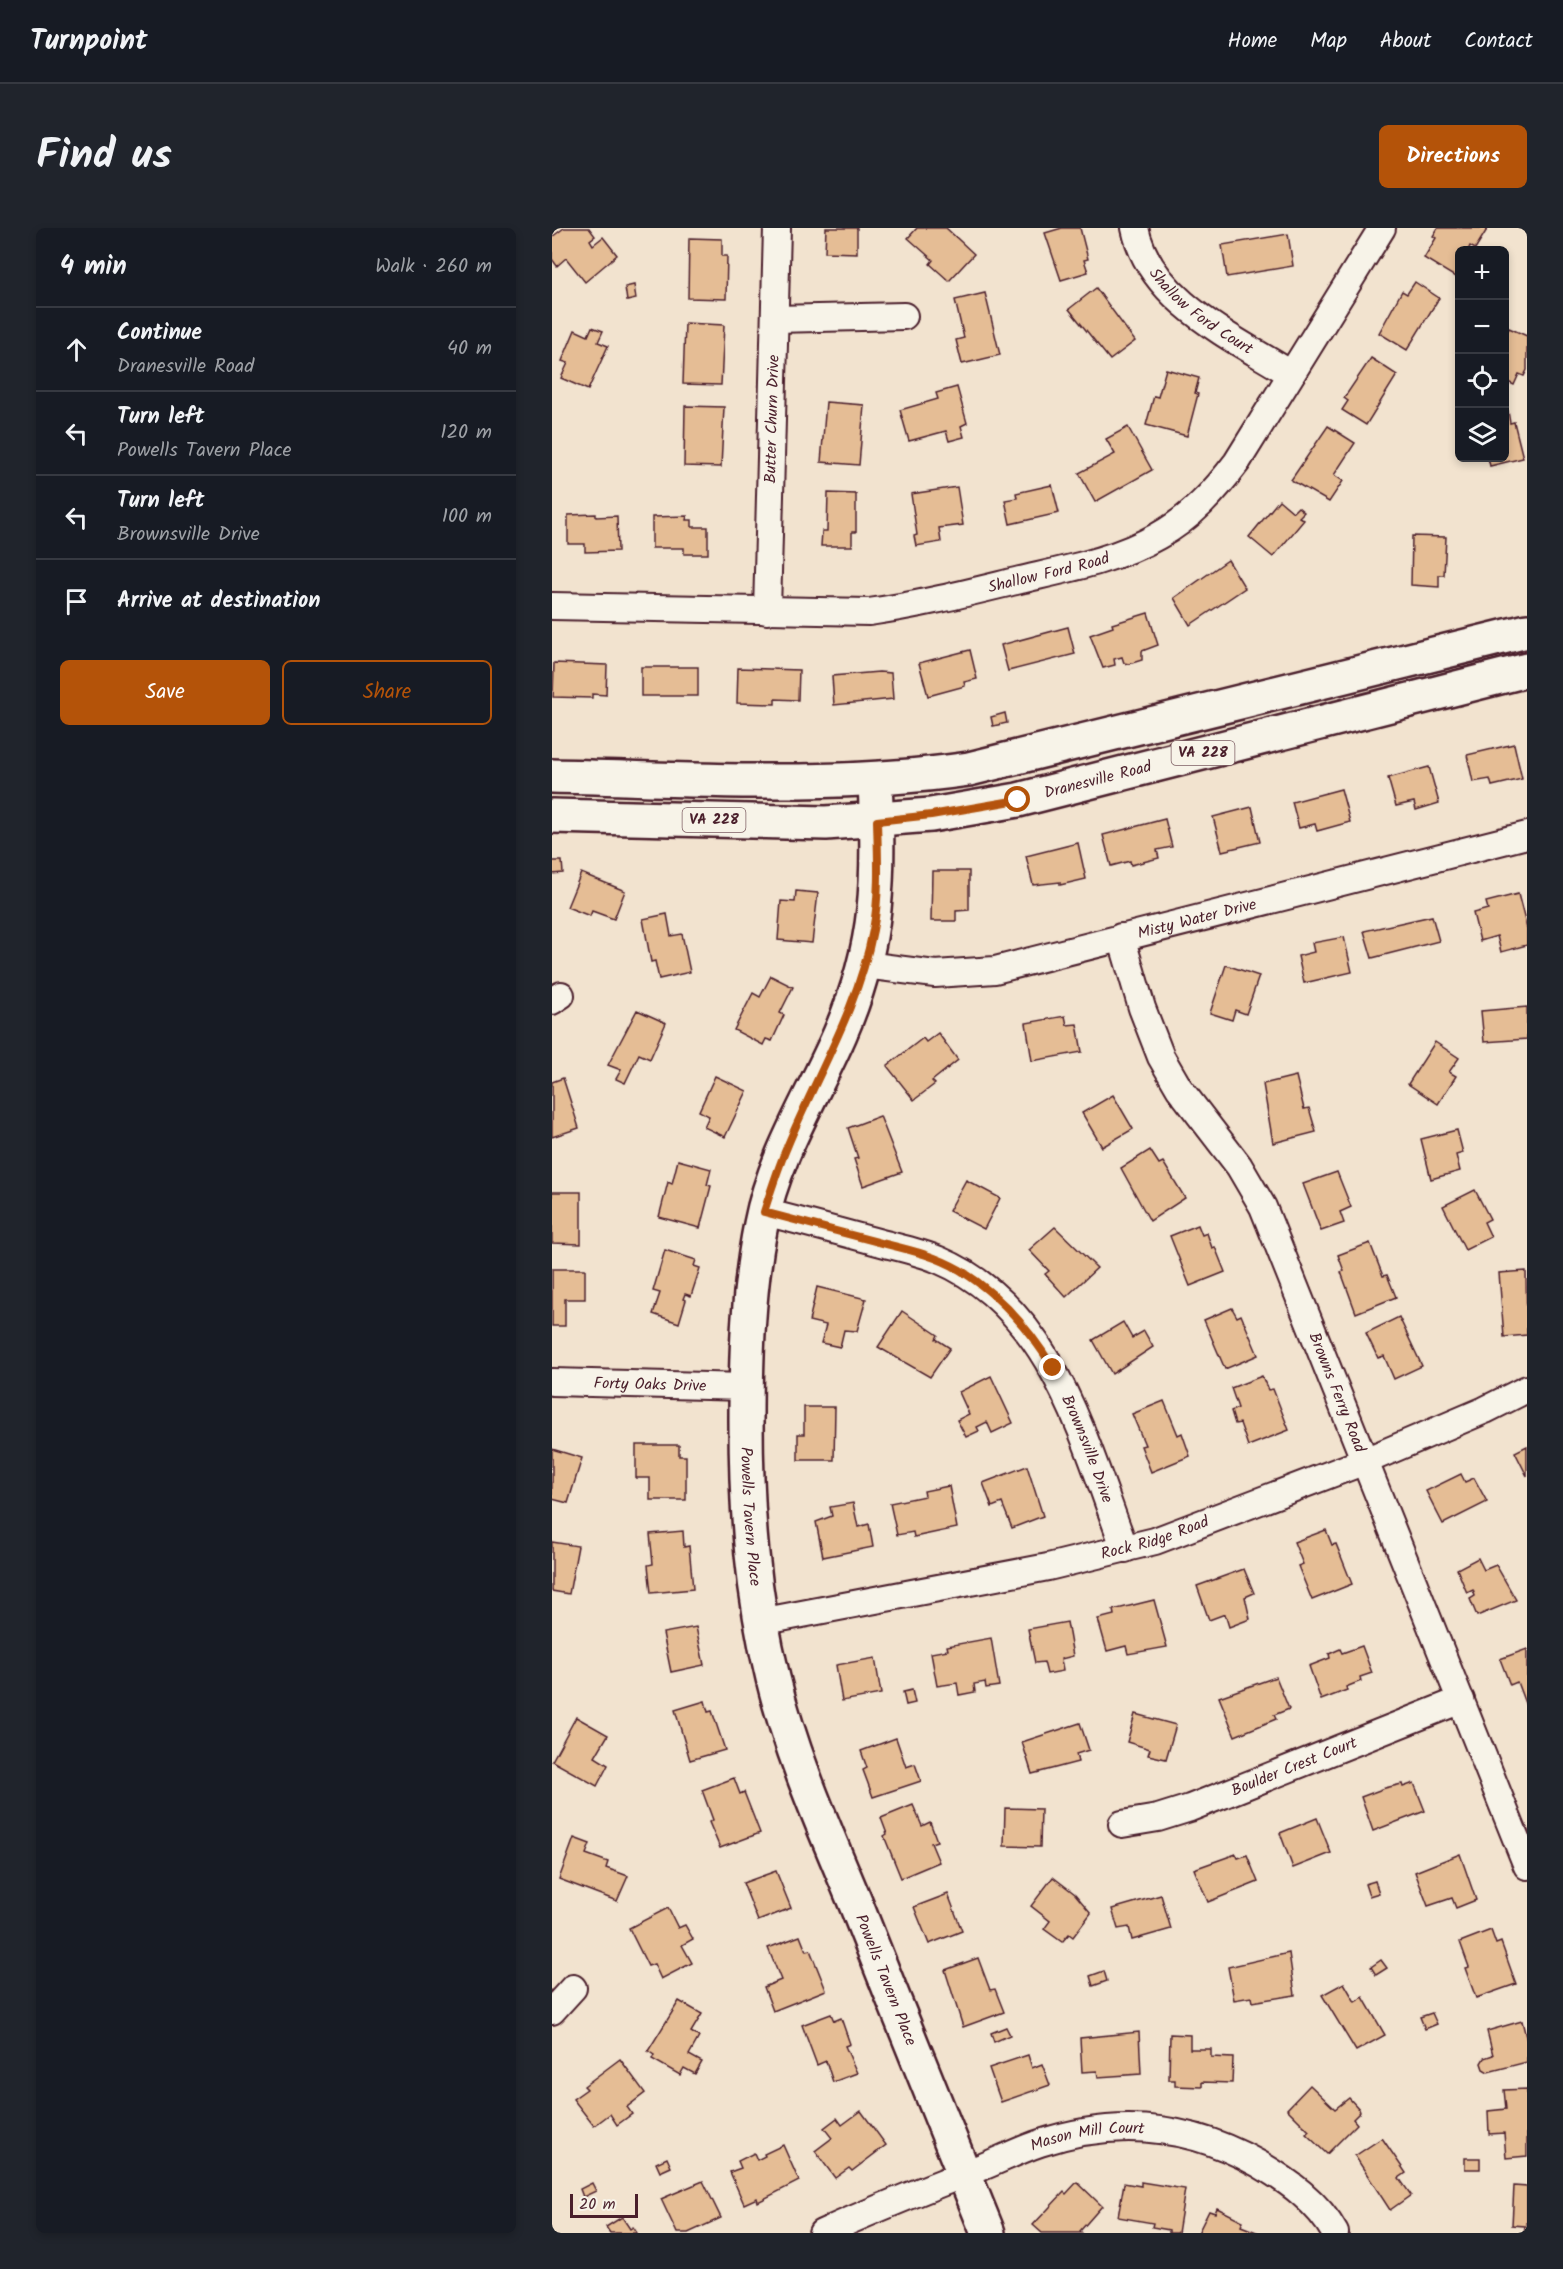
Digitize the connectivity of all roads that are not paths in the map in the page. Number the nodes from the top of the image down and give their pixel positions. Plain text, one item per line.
1 (777, 228) edge
2 (1135, 228) edge
3 (1382, 228) edge
4 (904, 316) dead end
5 (775, 319) junction
6 (1291, 374) junction
7 (552, 606) edge
8 (768, 610) junction
9 (1527, 631) edge
10 (1527, 670) edge
11 (552, 776) edge
12 (875, 780) junction
13 (552, 816) edge
14 (877, 821) junction
15 (1527, 835) edge
16 (1121, 937) junction
17 (865, 965) junction
18 (764, 1212) junction
19 (552, 1382) edge
20 (746, 1387) junction
21 (1527, 1389) edge
22 (1365, 1461) junction
23 (1125, 1549) junction
24 (760, 1622) junction
25 (1461, 1700) junction
26 (1122, 1824) dead end
27 (1527, 1866) edge
28 (573, 1988) dead end
29 (552, 2011) edge
30 (964, 2174) junction
31 (822, 2233) edge
32 (988, 2233) edge
33 (1335, 2233) edge

1 - 5 street, Butter Churn Drive
2 - 6 street, Shallow Ford Court
3 - 6 street, Shallow Ford Road
4 - 5 street
5 - 8 street, Butter Churn Drive
6 - 8 street, Shallow Ford Road
7 - 8 street, Shallow Ford Road
9 - 12 main road, VA 228
10 - 14 main road, Dranesville Road / VA 228
11 - 12 main road, VA 228
12 - 14 main road, Powells Tavern Place
13 - 14 main road, Dranesville Road / VA 228
14 - 17 main road, Powells Tavern Place
15 - 16 street, Misty Water Drive
16 - 17 street, Misty Water Drive
16 - 22 street, Browns Ferry Road
17 - 18 main road, Powells Tavern Place
18 - 20 main road, Powells Tavern Place
18 - 23 street, Brownsville Drive
19 - 20 street, Forty Oaks Drive
20 - 24 main road, Powells Tavern Place
21 - 22 street, Rock Ridge Road
22 - 23 street, Rock Ridge Road
22 - 25 street, Browns Ferry Road
23 - 24 street, Rock Ridge Road
24 - 30 main road, Powells Tavern Place
25 - 26 street, Boulder Crest Court
25 - 27 street, Browns Ferry Road
28 - 29 street
30 - 31 street, Mason Mill Court
30 - 32 main road, Powells Tavern Place
30 - 33 street, Mason Mill Court

